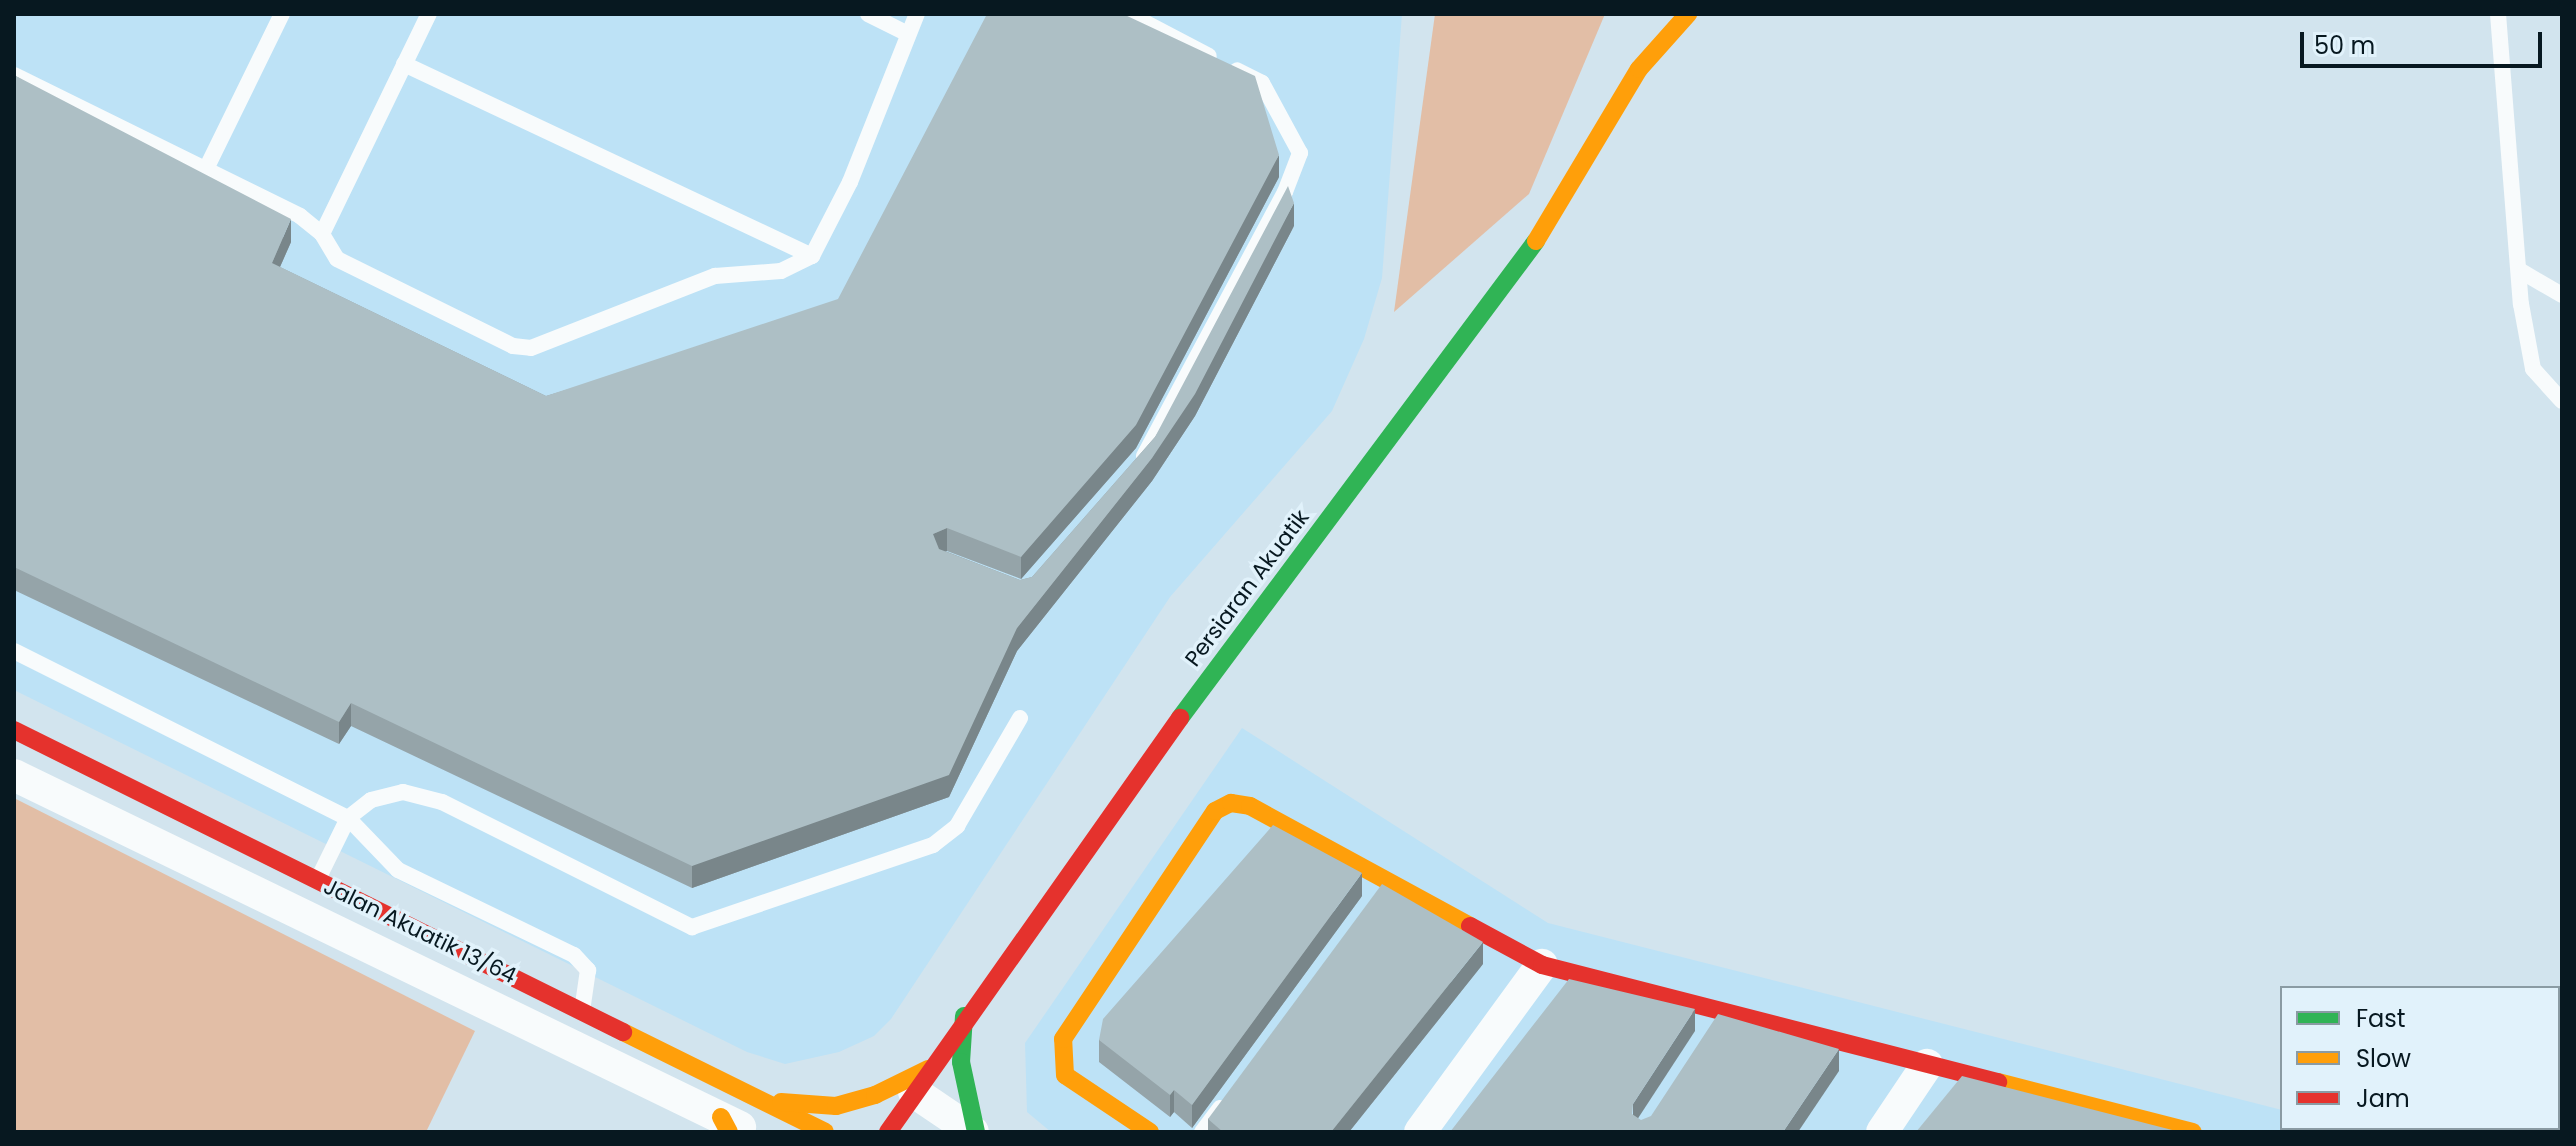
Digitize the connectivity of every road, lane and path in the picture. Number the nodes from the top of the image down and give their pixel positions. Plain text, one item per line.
1 (282, 14) edge
2 (429, 14) edge
3 (868, 14) edge
4 (917, 14) edge
5 (1129, 14) edge
6 (1688, 14) edge
7 (2498, 14) edge
8 (1649, 28) dead end
9 (908, 34) junction
10 (404, 64) junction
11 (1639, 69) junction
12 (14, 75) edge
13 (207, 167) junction
14 (322, 234) junction
15 (812, 256) junction
16 (2519, 270) junction
17 (2562, 295) edge
18 (2562, 401) edge
19 (1135, 466) edge
20 (14, 651) edge
21 (1020, 718) dead end
22 (14, 730) edge
23 (14, 775) edge
24 (348, 818) junction
25 (318, 880) junction
26 (1542, 965) junction
27 (1723, 1008) junction
28 (582, 1012) junction
29 (964, 1016) junction
30 (1707, 1033) edge
31 (1927, 1065) junction
32 (922, 1080) junction
33 (737, 1088) junction
34 (1229, 1094) edge
35 (725, 1124) edge
36 (750, 1132) edge
37 (825, 1132) edge
38 (888, 1132) edge
39 (974, 1132) edge
40 (1150, 1132) edge
41 (1202, 1132) edge
42 (1420, 1132) edge
43 (1882, 1132) edge
44 (2193, 1132) edge

1 - 13 lane
2 - 10 lane
3 - 9 lane
4 - 9 lane
5 - 19 lane
6 - 11 street, Persiaran Akuatik
7 - 16 lane
8 - 11 street, Persiaran Akuatik
9 - 15 lane
10 - 14 lane
10 - 15 lane
11 - 29 street, Persiaran Akuatik
12 - 13 lane
13 - 14 lane
14 - 15 lane
16 - 17 lane
16 - 18 lane
20 - 24 lane
21 - 24 lane
22 - 25 street, Jalan Akuatik 13/64
23 - 35 street, Jalan Akuatik 13/64
24 - 25 lane
24 - 28 lane
25 - 28 street, Jalan Akuatik 13/64
26 - 27 street
26 - 40 street
26 - 42 street
27 - 30 lane
27 - 31 street
28 - 33 street, Jalan Akuatik 13/64
29 - 32 street, Persiaran Akuatik
29 - 39 street
31 - 43 street
31 - 44 street
32 - 33 street
32 - 38 street, Persiaran Akuatik
32 - 39 street
33 - 37 street, Jalan Akuatik 13/64
34 - 41 lane
35 - 36 street, Jalan Akuatik 13/64

